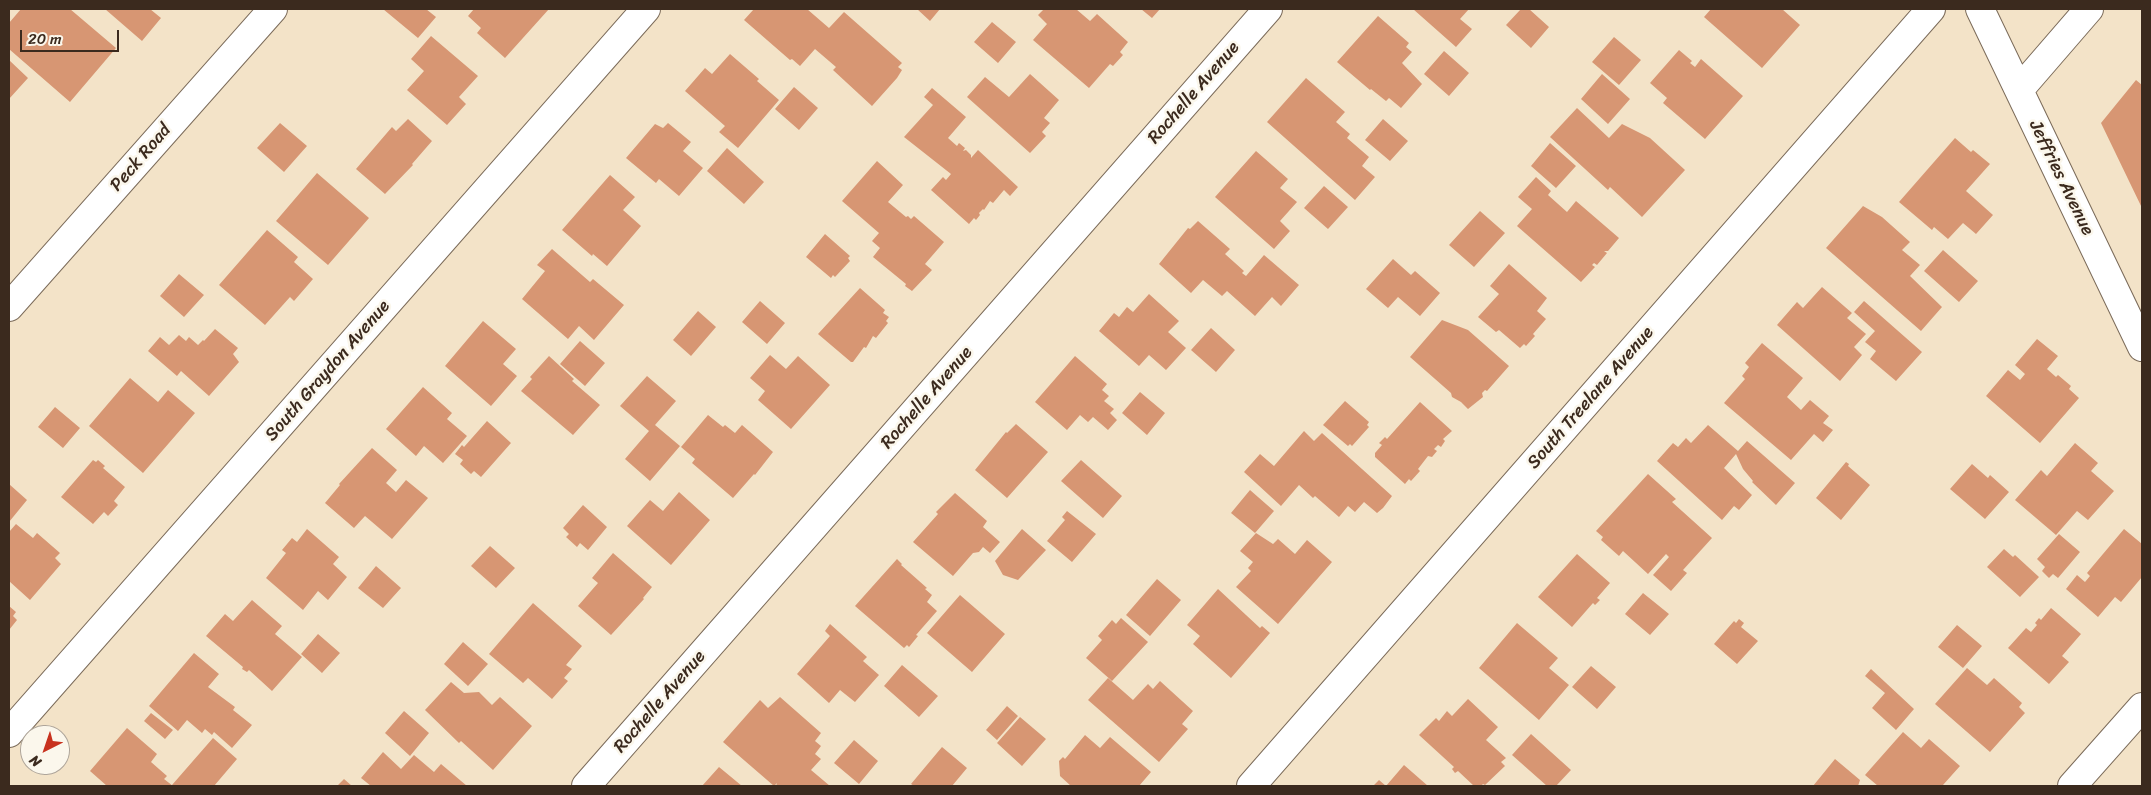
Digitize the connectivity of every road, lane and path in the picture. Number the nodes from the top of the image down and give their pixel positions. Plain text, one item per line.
1 (273, 9) edge
2 (646, 9) edge
3 (1268, 9) edge
4 (1931, 9) edge
5 (1980, 9) edge
6 (2089, 9) edge
7 (2020, 90) junction
8 (9, 307) edge
9 (2142, 347) edge
10 (2142, 707) edge
11 (9, 734) edge
12 (586, 786) edge
13 (1251, 786) edge
14 (2072, 786) edge

1 - 8 street, Peck Road
2 - 11 street, South Graydon Avenue
3 - 12 street, Rochelle Avenue
4 - 13 street, South Treelane Avenue
5 - 7 street, Jeffries Avenue
6 - 7 street
7 - 9 street, Jeffries Avenue
10 - 14 street

